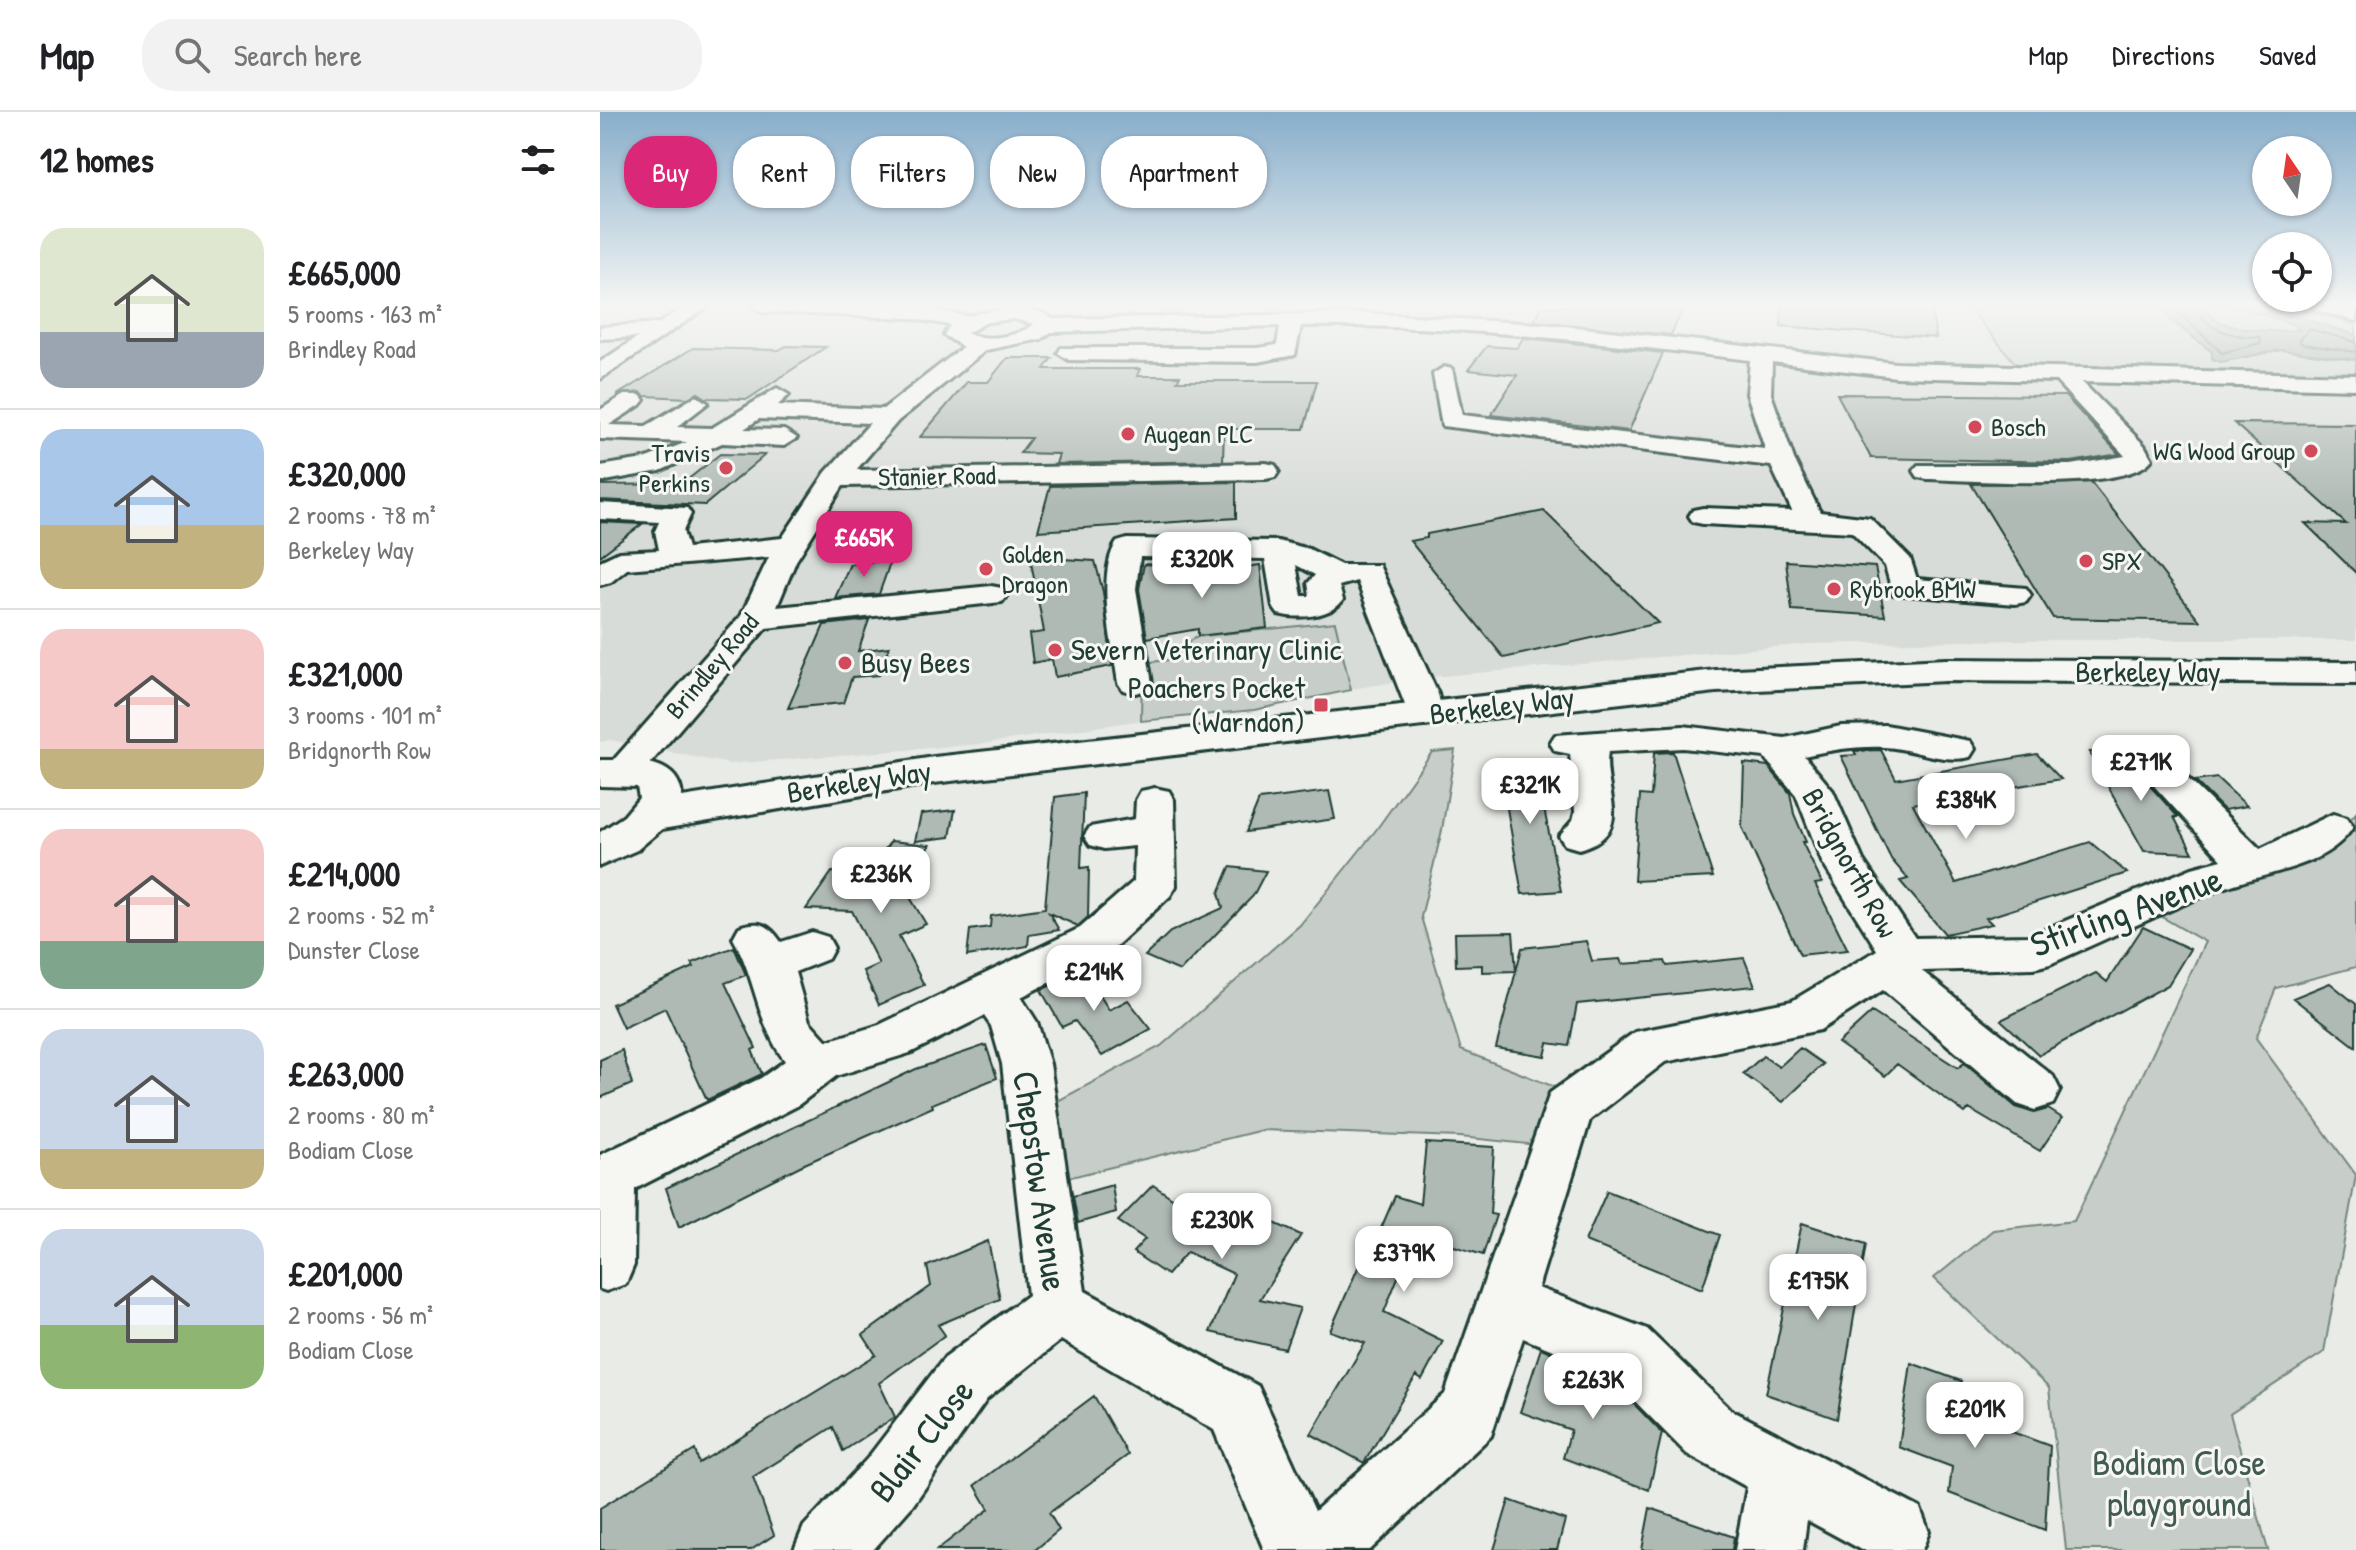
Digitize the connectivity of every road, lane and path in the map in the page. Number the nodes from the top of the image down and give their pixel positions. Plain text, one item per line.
1 (933, 373) edge
2 (1760, 373) edge
3 (2025, 373) edge
4 (1444, 374) dead end
5 (2062, 374) junction
6 (2356, 382) edge
7 (777, 395) dead end
8 (632, 400) dead end
9 (661, 403) dead end
10 (696, 403) dead end
11 (754, 412) junction
12 (889, 416) junction
13 (726, 423) junction
14 (604, 433) edge
15 (649, 435) junction
16 (784, 438) dead end
17 (683, 449) junction
18 (600, 458) edge
19 (1781, 459) junction
20 (1266, 471) dead end
21 (1927, 471) dead end
22 (600, 474) edge
23 (835, 478) junction
24 (600, 511) edge
25 (1703, 516) dead end
26 (1810, 520) junction
27 (791, 545) junction
28 (1278, 550) junction
29 (675, 555) junction
30 (1352, 572) junction
31 (600, 576) edge
32 (991, 595) dead end
33 (2015, 595) dead end
34 (756, 619) junction
35 (2356, 673) edge
36 (1135, 683) dead end
37 (1425, 715) junction
38 (1957, 749) dead end
39 (1779, 751) junction
40 (612, 772) edge
41 (2164, 776) dead end
42 (654, 816) junction
43 (1601, 825) dead end
44 (2333, 827) dead end
45 (1104, 836) dead end
46 (600, 851) edge
47 (2269, 861) junction
48 (780, 950) dead end
49 (1894, 961) junction
50 (993, 993) junction
51 (820, 1062) junction
52 (2035, 1090) dead end
53 (605, 1179) edge
54 (606, 1265) dead end
55 (1506, 1304) junction
56 (1058, 1307) junction
57 (1782, 1471) junction
58 (1896, 1532) dead end
59 (828, 1550) edge
60 (1298, 1550) edge
61 (1321, 1550) edge
62 (1769, 1550) edge

1 - 12 street, Brindley Road
2 - 19 street
3 - 5 street
4 - 19 street
5 - 6 street
5 - 21 street
7 - 11 street
8 - 14 street
9 - 14 street
10 - 15 street
11 - 12 street
11 - 13 street
12 - 23 street, Brindley Road
13 - 16 street
13 - 17 street
14 - 15 street
14 - 17 street
15 - 17 street
17 - 18 street
17 - 22 street
19 - 26 street
20 - 23 street, Stanier Road
23 - 27 street, Brindley Road
24 - 29 street
25 - 26 street
26 - 33 street
27 - 29 street
27 - 34 street, Brindley Road
28 - 30 street
28 - 30 street
28 - 36 street
29 - 31 street
30 - 37 street
32 - 34 street
34 - 40 street, Brindley Road
35 - 37 main road, Berkeley Way
37 - 42 main road, Berkeley Way
38 - 39 street
39 - 43 street
39 - 49 street, Bridgnorth Row
40 - 42 main road
41 - 47 street
42 - 46 main road
44 - 47 street, Stirling Avenue
45 - 50 street
47 - 49 street, Stirling Avenue
48 - 51 street
49 - 52 street, Bridgnorth Row
49 - 55 street
50 - 51 street
50 - 56 street, Chepstow Avenue
51 - 53 street
53 - 54 street
55 - 57 street
55 - 61 street
56 - 59 street, Blair Close
56 - 60 street, Chepstow Avenue
57 - 58 street
57 - 62 street

